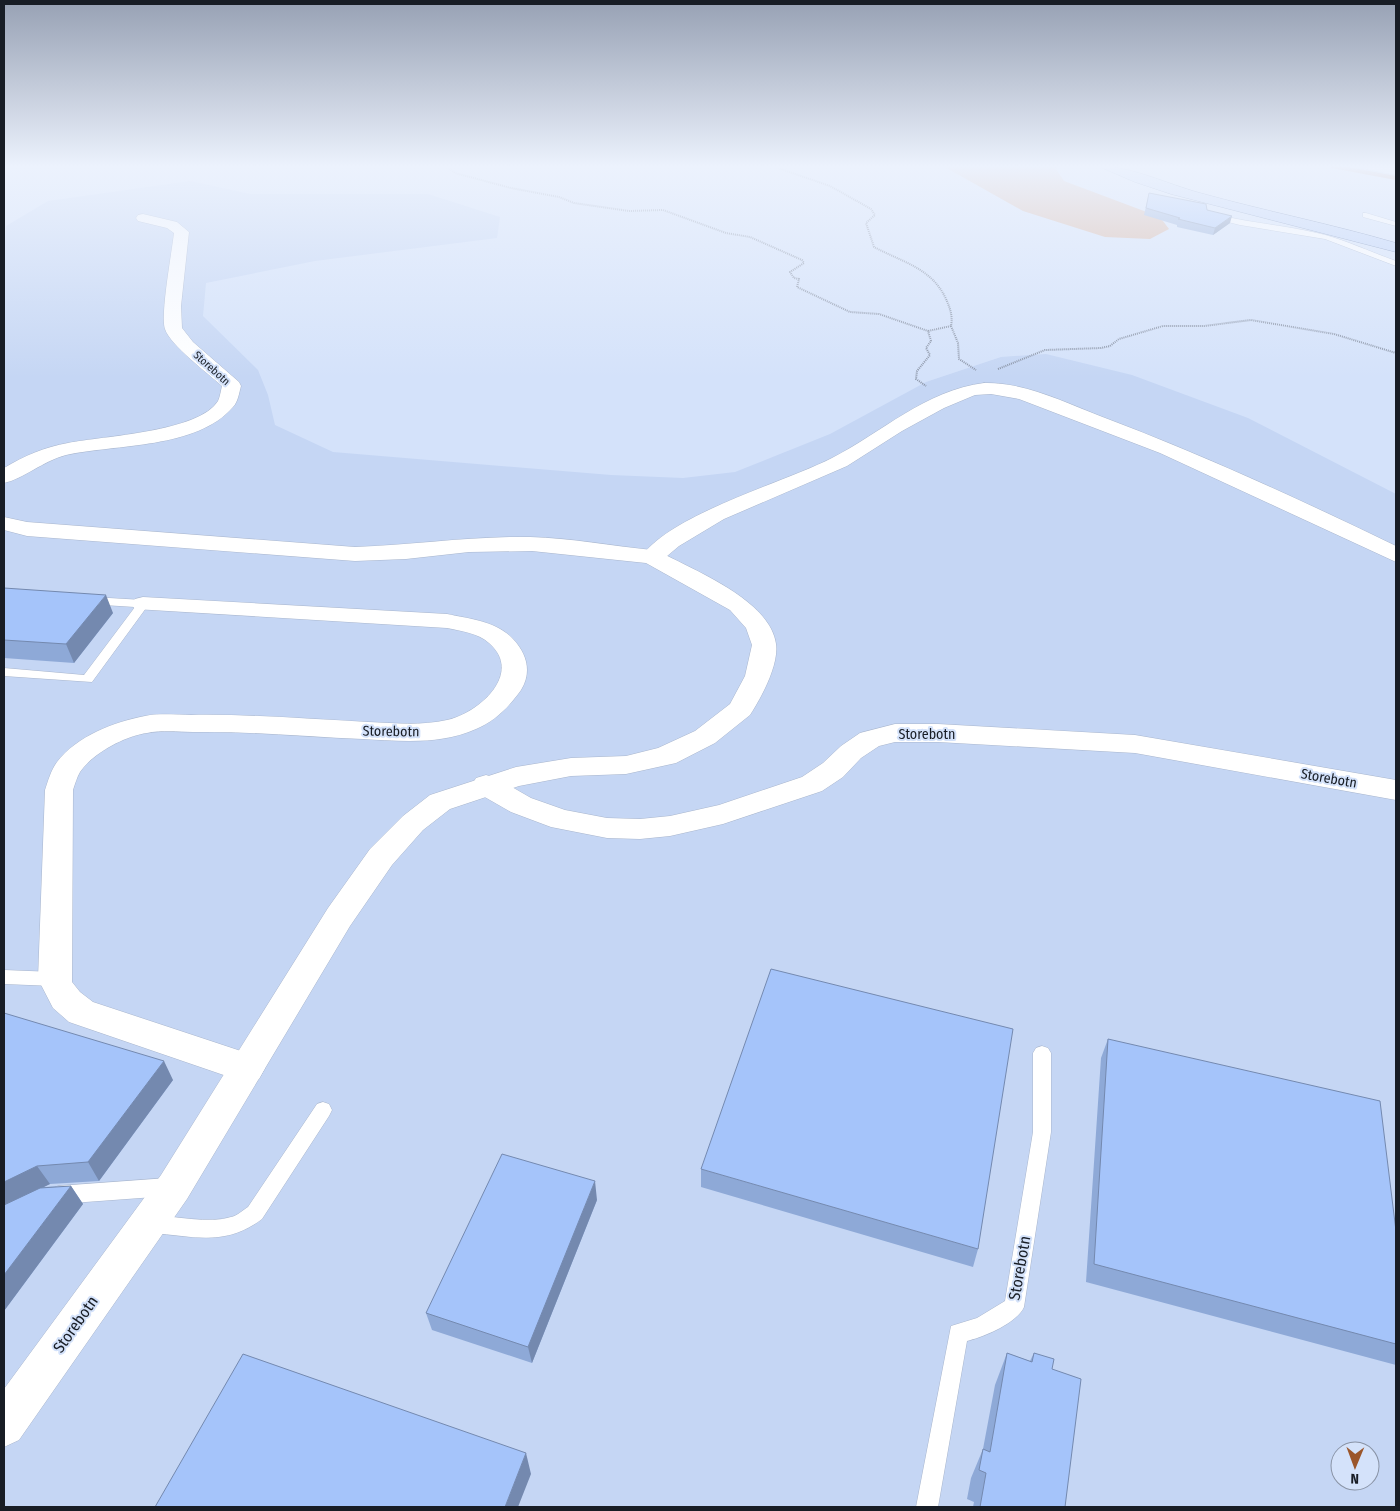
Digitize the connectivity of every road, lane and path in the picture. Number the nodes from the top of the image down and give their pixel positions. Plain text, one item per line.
1 (181, 237) edge
2 (748, 237) edge
3 (871, 237) edge
4 (1324, 237) edge
5 (1357, 237) edge
6 (1396, 248) edge
7 (1396, 264) edge
8 (951, 326) junction
9 (928, 331) junction
10 (1396, 353) edge
11 (971, 372) dead end
12 (983, 380) junction
13 (928, 387) dead end
14 (4, 477) edge
15 (4, 523) edge
16 (1396, 554) edge
17 (652, 557) junction
18 (84, 600) edge
19 (143, 604) junction
20 (4, 672) edge
21 (486, 785) junction
22 (1396, 790) edge
23 (4, 977) edge
24 (54, 979) junction
25 (1042, 1053) dead end
26 (247, 1068) junction
27 (323, 1110) dead end
28 (174, 1186) junction
29 (42, 1199) edge
30 (146, 1224) junction
31 (4, 1424) edge
32 (928, 1507) edge

1 - 14 street, Storebotn
2 - 9 path
3 - 8 path
4 - 7 lane
5 - 6 main road
8 - 9 path
8 - 12 path
9 - 13 path
10 - 12 path
11 - 12 path
12 - 16 street
12 - 17 street
15 - 17 street, Storebotn
17 - 21 street, Storebotn
18 - 19 lane
19 - 20 lane
19 - 24 street, Storebotn
21 - 22 street, Storebotn
21 - 26 street, Storebotn
23 - 24 lane
24 - 26 street
25 - 32 lane, Storebotn
26 - 28 street, Storebotn
27 - 30 lane
28 - 29 lane
28 - 30 street, Storebotn
30 - 31 street, Storebotn

